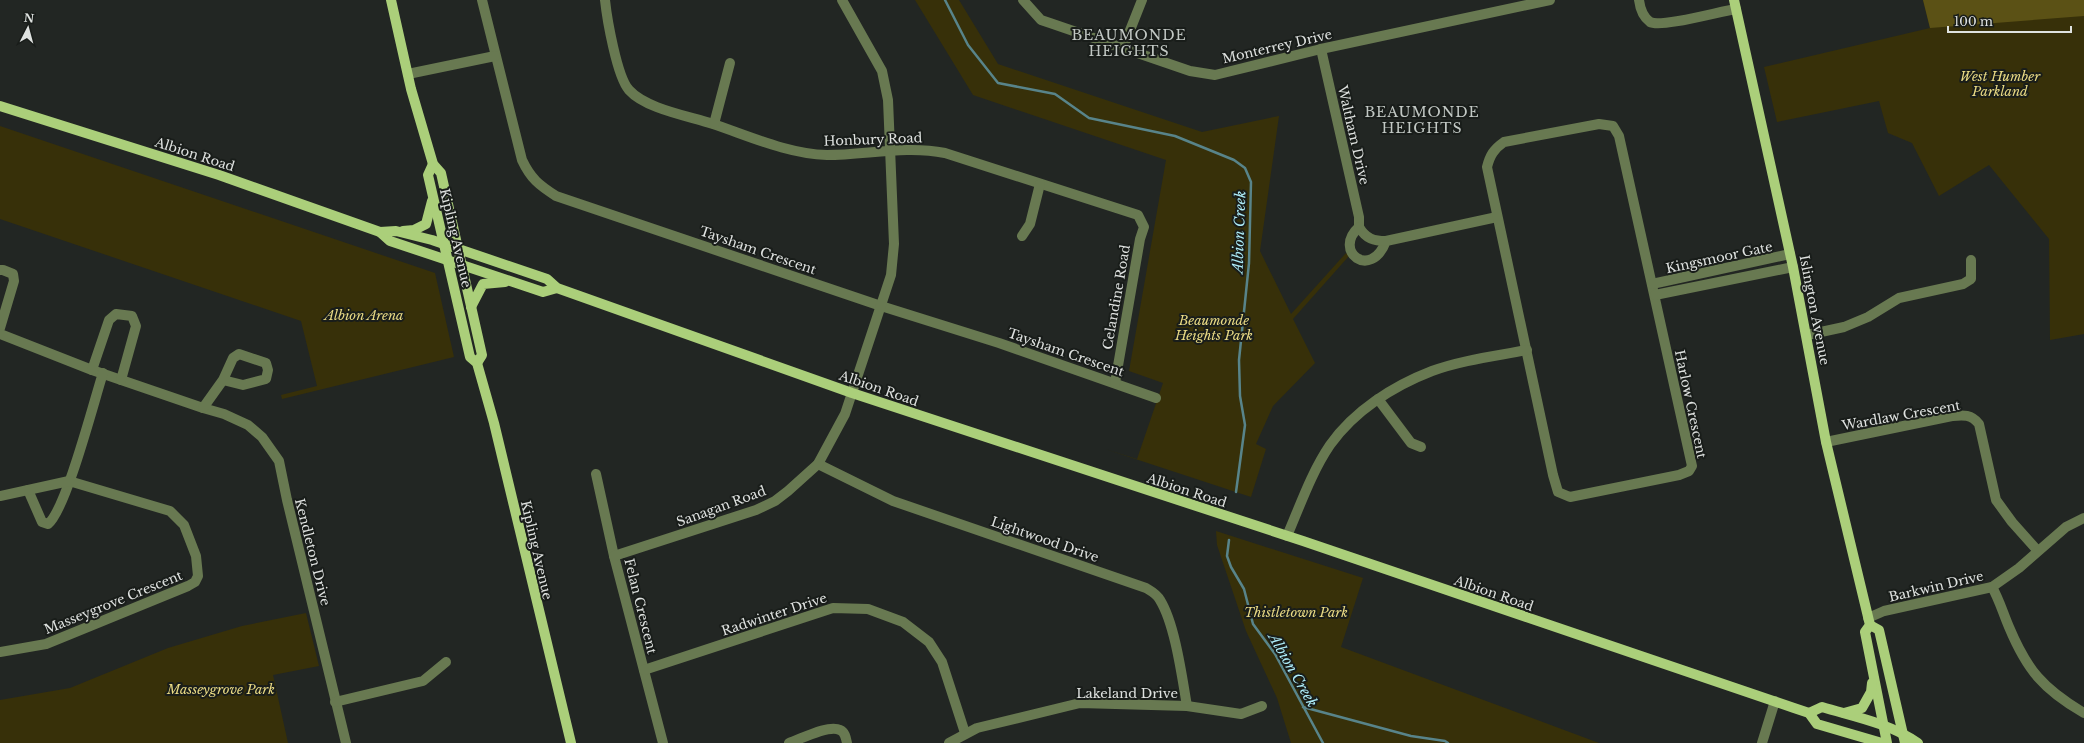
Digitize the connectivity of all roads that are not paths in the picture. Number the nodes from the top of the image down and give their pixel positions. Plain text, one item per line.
1 (391, 0) edge
2 (482, 0) edge
3 (605, 0) edge
4 (842, 0) edge
5 (1023, 0) edge
6 (1142, 0) edge
7 (1550, 0) edge
8 (1639, 0) edge
9 (1735, 4) edge
10 (1123, 48) junction
11 (1321, 49) junction
12 (495, 56) junction
13 (730, 63) dead end
14 (408, 74) junction
15 (0, 106) edge
16 (714, 124) junction
17 (890, 151) junction
18 (433, 164) junction
19 (1040, 184) junction
20 (433, 197) junction
21 (1498, 217) junction
22 (1140, 218) joint
23 (1360, 228) junction
24 (396, 231) junction
25 (380, 232) junction
26 (1022, 236) dead end
27 (1386, 241) junction
28 (443, 244) junction
29 (458, 248) junction
30 (1790, 254) junction
31 (447, 260) junction
32 (1971, 260) dead end
33 (461, 265) junction
34 (1793, 267) junction
35 (0, 270) edge
36 (509, 282) junction
37 (1652, 284) junction
38 (557, 288) junction
39 (1655, 295) junction
40 (881, 306) junction
41 (471, 307) junction
42 (0, 328) edge
43 (0, 334) edge
44 (1807, 335) junction
45 (1527, 350) junction
46 (477, 363) junction
47 (92, 370) junction
48 (102, 372) junction
49 (121, 380) junction
50 (223, 380) dead end
51 (1114, 383) junction
52 (852, 393) junction
53 (1156, 398) dead end
54 (1378, 399) junction
55 (203, 408) junction
56 (1826, 442) junction
57 (1421, 447) dead end
58 (818, 464) junction
59 (596, 474) dead end
60 (69, 481) junction
61 (28, 490) junction
62 (0, 496) edge
63 (2084, 518) edge
64 (1288, 536) junction
65 (2037, 550) junction
66 (614, 556) junction
67 (1992, 587) junction
68 (1869, 621) junction
69 (0, 652) edge
70 (446, 662) dead end
71 (644, 670) junction
72 (1873, 678) junction
73 (1775, 701) junction
74 (335, 702) junction
75 (1187, 706) junction
76 (1262, 706) dead end
77 (2084, 712) edge
78 (1809, 713) junction
79 (1843, 713) junction
80 (1883, 724) junction
81 (1902, 732) junction
82 (965, 733) junction
83 (346, 743) edge
84 (571, 743) edge
85 (663, 743) edge
86 (789, 743) edge
87 (847, 743) edge
88 (949, 743) edge
89 (1762, 743) edge
90 (1882, 743) edge
91 (1888, 743) edge
92 (1905, 743) edge
93 (1918, 743) edge

1 - 14 main road, Kipling Avenue
2 - 12 street, Taysham Crescent
3 - 16 street, Honbury Road
4 - 17 street, Sanagan Road
5 - 10 street, Monterrey Drive
6 - 10 street
7 - 11 street, Monterrey Drive
8 - 9 street
9 - 30 main road, Islington Avenue
10 - 11 street, Monterrey Drive
11 - 23 street, Waltham Drive
12 - 14 street
12 - 40 street, Taysham Crescent
13 - 16 street
14 - 18 main road, Kipling Avenue
15 - 25 main road, Albion Road
16 - 17 street, Honbury Road
17 - 19 street, Honbury Road
17 - 40 street, Sanagan Road
18 - 20 main road, Kipling Avenue
18 - 29 main road, Kipling Avenue
19 - 22 street, Honbury Road
19 - 26 street
20 - 24 main road
20 - 28 main road, Kipling Avenue
21 - 27 street
21 - 37 street, Harlow Crescent
21 - 45 street, Harlow Crescent
22 - 51 street, Celandine Road
23 - 27 street
23 - 27 street
24 - 25 main road, Albion Road
24 - 28 main road, Albion Road
25 - 31 main road, Albion Road
28 - 29 main road, Albion Road
28 - 31 main road, Kipling Avenue
29 - 33 main road, Kipling Avenue
29 - 38 main road, Albion Road
30 - 34 main road, Islington Avenue
30 - 37 street, Kingsmoor Gate
31 - 33 main road, Albion Road
31 - 46 main road, Kipling Avenue
32 - 44 street
33 - 36 main road, Albion Road
33 - 41 main road, Kipling Avenue
34 - 39 street, Kingsmoor Gate
34 - 44 main road, Islington Avenue
35 - 42 street
36 - 38 main road, Albion Road
36 - 41 main road
37 - 39 street, Harlow Crescent
38 - 52 main road, Albion Road
39 - 45 street, Harlow Crescent
40 - 51 street, Taysham Crescent
40 - 52 street, Sanagan Road
41 - 46 main road, Kipling Avenue
43 - 47 street, Kendleton Drive
44 - 56 main road, Islington Avenue
45 - 54 street
46 - 84 main road, Kipling Avenue
47 - 48 street, Kendleton Drive
47 - 49 street
48 - 49 street, Kendleton Drive
48 - 60 street
49 - 55 street, Kendleton Drive
50 - 55 street
51 - 53 street, Taysham Crescent
52 - 58 street, Sanagan Road
52 - 64 main road, Albion Road
54 - 57 street
54 - 64 street
55 - 74 street, Kendleton Drive
56 - 65 street, Wardlaw Crescent
56 - 68 main road, Islington Avenue
58 - 66 street, Sanagan Road
58 - 75 street, Lightwood Drive
59 - 66 street, Felan Crescent
60 - 61 street
60 - 61 street
60 - 69 street, Masseygrove Crescent
61 - 62 street
63 - 65 street, Barkwin Drive
64 - 73 main road, Albion Road
65 - 67 street, Barkwin Drive
66 - 71 street, Felan Crescent
67 - 68 street, Barkwin Drive
67 - 77 street
68 - 72 main road, Islington Avenue
68 - 81 main road, Islington Avenue
70 - 74 street
71 - 82 street, Radwinter Drive
71 - 85 street, Felan Crescent
72 - 79 main road
72 - 80 main road, Islington Avenue
73 - 78 main road, Albion Road
73 - 89 street
74 - 83 street, Kendleton Drive
75 - 76 street, Lakeland Drive
75 - 82 street, Lakeland Drive
78 - 79 main road
78 - 90 main road, Albion Road
79 - 80 main road
80 - 81 main road
80 - 91 main road, Islington Avenue
81 - 92 main road, Islington Avenue
81 - 93 main road
82 - 88 street, Lakeland Drive
86 - 87 street

